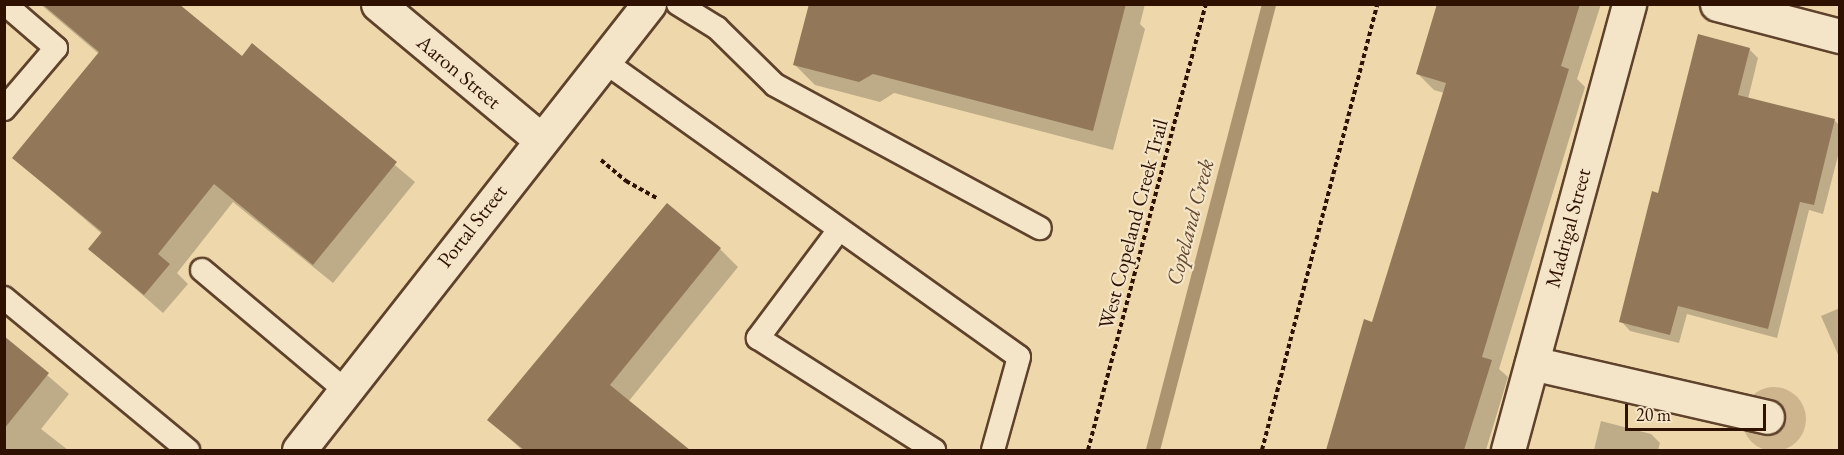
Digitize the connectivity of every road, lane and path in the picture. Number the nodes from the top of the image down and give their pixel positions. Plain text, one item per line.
1 (5, 4) edge
2 (378, 4) edge
3 (649, 4) edge
4 (678, 4) edge
5 (1206, 4) edge
6 (1377, 4) edge
7 (1629, 4) edge
8 (1718, 4) edge
9 (1839, 36) edge
10 (605, 62) junction
11 (4, 109) edge
12 (540, 139) junction
13 (601, 160) dead end
14 (657, 198) dead end
15 (1040, 228) dead end
16 (838, 231) junction
17 (202, 270) dead end
18 (4, 298) edge
19 (1532, 363) junction
20 (344, 389) junction
21 (1767, 417) dead end
22 (188, 450) edge
23 (299, 450) edge
24 (934, 450) edge
25 (993, 450) edge
26 (1088, 450) edge
27 (1262, 450) edge
28 (1508, 450) edge

1 - 11 lane
2 - 12 street, Aaron Street
3 - 10 street, Portal Street
4 - 15 lane
5 - 26 path, West Copeland Creek Trail
6 - 27 path
7 - 19 street, Madrigal Street
8 - 9 street
10 - 12 street, Portal Street
10 - 16 lane
12 - 20 street, Portal Street
13 - 14 path
16 - 24 lane
16 - 25 lane
17 - 20 lane
18 - 22 lane
19 - 21 street
19 - 28 street, Madrigal Street
20 - 23 street, Portal Street

